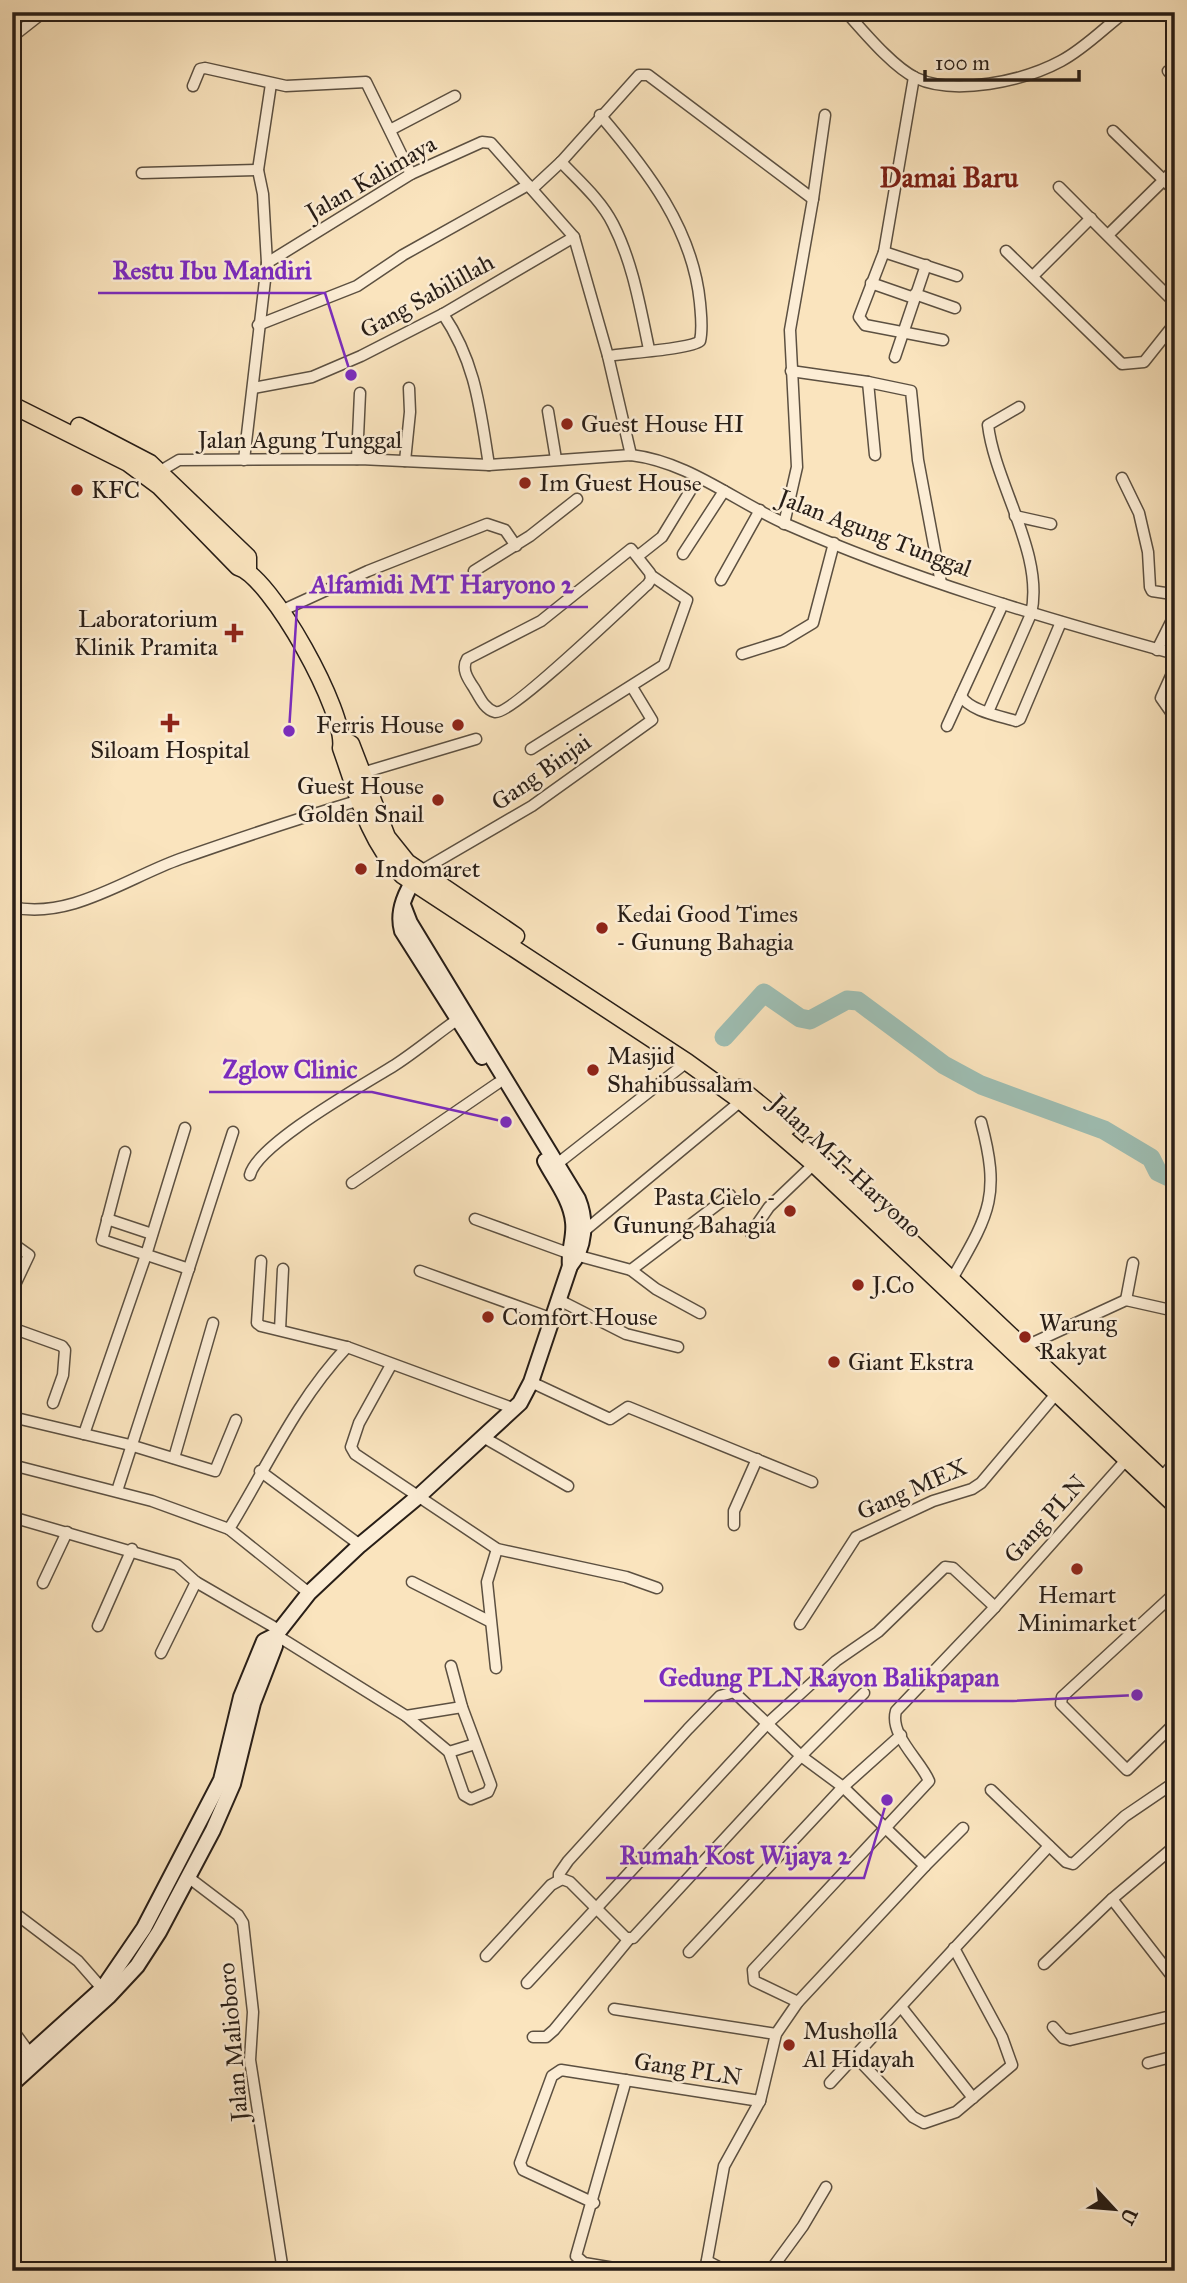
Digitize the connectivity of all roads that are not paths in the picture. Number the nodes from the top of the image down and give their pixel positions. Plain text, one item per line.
1 (846, 12) edge
2 (1125, 12) edge
3 (40, 15) dead end
4 (12, 37) edge
5 (914, 77) junction
6 (271, 84) junction
7 (193, 86) dead end
8 (455, 96) dead end
9 (825, 114) dead end
10 (600, 116) junction
11 (390, 130) junction
12 (1113, 131) dead end
13 (561, 162) junction
14 (1175, 169) edge
15 (258, 170) junction
16 (142, 173) dead end
17 (411, 174) junction
18 (1164, 179) junction
19 (530, 187) junction
20 (1059, 187) dead end
21 (1175, 191) edge
22 (813, 199) junction
23 (1091, 218) junction
24 (1108, 235) junction
25 (574, 237) junction
26 (1006, 251) dead end
27 (884, 252) junction
28 (267, 263) junction
29 (926, 265) junction
30 (957, 276) dead end
31 (1033, 276) junction
32 (871, 283) junction
33 (914, 296) junction
34 (1175, 303) edge
35 (955, 308) dead end
36 (443, 314) junction
37 (1175, 323) edge
38 (258, 325) junction
39 (902, 334) junction
40 (943, 340) dead end
41 (649, 349) junction
42 (608, 356) junction
43 (895, 357) dead end
44 (791, 371) junction
45 (868, 382) junction
46 (253, 388) junction
47 (409, 388) dead end
48 (360, 393) dead end
49 (12, 398) edge
50 (12, 405) edge
51 (1019, 407) dead end
52 (548, 411) dead end
53 (631, 455) junction
54 (875, 455) dead end
55 (357, 459) junction
56 (556, 459) junction
57 (244, 460) junction
58 (405, 461) junction
59 (489, 465) junction
60 (155, 475) junction
61 (698, 478) junction
62 (1122, 478) dead end
63 (724, 491) junction
64 (578, 499) dead end
65 (760, 510) junction
66 (1015, 516) junction
67 (784, 524) junction
68 (1051, 524) dead end
69 (834, 543) junction
70 (516, 546) junction
71 (684, 554) dead end
72 (638, 556) junction
73 (474, 571) dead end
74 (652, 576) junction
75 (721, 580) dead end
76 (941, 583) junction
77 (1003, 604) junction
78 (281, 611) junction
79 (1031, 614) junction
80 (1060, 622) junction
81 (1157, 650) junction
82 (742, 654) dead end
83 (1175, 654) edge
84 (1175, 667) edge
85 (632, 687) junction
86 (961, 696) junction
87 (988, 712) junction
88 (1175, 718) edge
89 (947, 726) dead end
90 (342, 738) junction
91 (476, 739) dead end
92 (531, 749) dead end
93 (362, 773) junction
94 (360, 800) junction
95 (415, 877) junction
96 (12, 907) edge
97 (463, 1016) junction
98 (694, 1063) junction
99 (498, 1083) junction
100 (741, 1101) junction
101 (981, 1122) dead end
102 (184, 1128) dead end
103 (233, 1132) dead end
104 (125, 1152) dead end
105 (814, 1164) junction
106 (553, 1167) junction
107 (250, 1175) dead end
108 (352, 1183) dead end
109 (730, 1195) dead end
110 (107, 1219) junction
111 (475, 1219) dead end
112 (583, 1232) junction
113 (751, 1233) dead end
114 (152, 1234) junction
115 (12, 1243) edge
116 (146, 1255) junction
117 (573, 1258) junction
118 (261, 1261) dead end
119 (1133, 1263) dead end
120 (628, 1268) junction
121 (189, 1269) junction
122 (283, 1269) dead end
123 (420, 1271) dead end
124 (952, 1279) junction
125 (12, 1291) edge
126 (1126, 1300) junction
127 (561, 1301) junction
128 (1175, 1311) edge
129 (700, 1312) dead end
130 (553, 1319) junction
131 (213, 1323) dead end
132 (12, 1328) edge
133 (281, 1330) junction
134 (347, 1347) junction
135 (678, 1347) dead end
136 (1024, 1347) junction
137 (391, 1365) junction
138 (531, 1382) junction
139 (1056, 1394) junction
140 (53, 1403) dead end
141 (515, 1409) junction
142 (12, 1417) edge
143 (236, 1420) dead end
144 (84, 1434) junction
145 (483, 1437) junction
146 (130, 1445) junction
147 (174, 1458) junction
148 (757, 1459) junction
149 (1126, 1460) junction
150 (1175, 1462) edge
151 (12, 1465) edge
152 (260, 1471) junction
153 (1162, 1477) junction
154 (812, 1482) dead end
155 (568, 1486) dead end
156 (117, 1491) junction
157 (1175, 1492) edge
158 (420, 1495) junction
159 (1175, 1505) edge
160 (12, 1517) edge
161 (734, 1525) dead end
162 (229, 1530) junction
163 (67, 1532) junction
164 (360, 1545) junction
165 (132, 1549) junction
166 (497, 1549) junction
167 (197, 1582) junction
168 (412, 1582) dead end
169 (43, 1583) dead end
170 (657, 1588) dead end
171 (309, 1593) junction
172 (1175, 1593) edge
173 (995, 1607) junction
174 (489, 1621) junction
175 (800, 1625) dead end
176 (98, 1626) dead end
177 (278, 1633) junction
178 (161, 1653) dead end
179 (451, 1666) dead end
180 (496, 1668) dead end
181 (864, 1693) dead end
182 (462, 1707) junction
183 (406, 1716) junction
184 (1175, 1723) edge
185 (766, 1725) junction
186 (901, 1735) junction
187 (475, 1744) junction
188 (449, 1752) junction
189 (800, 1756) junction
190 (1175, 1782) edge
191 (843, 1787) junction
192 (991, 1790) dead end
193 (883, 1827) junction
194 (963, 1828) dead end
195 (1049, 1846) junction
196 (1171, 1850) edge
197 (1175, 1863) edge
198 (925, 1866) junction
199 (188, 1877) junction
200 (559, 1880) junction
201 (1112, 1899) junction
202 (595, 1906) junction
203 (12, 1912) edge
204 (629, 1939) junction
205 (954, 1948) junction
206 (690, 1952) dead end
207 (486, 1956) dead end
208 (1044, 1964) dead end
209 (1171, 1975) dead end
210 (527, 1983) dead end
211 (106, 1992) junction
212 (798, 2003) junction
213 (902, 2008) junction
214 (614, 2009) dead end
215 (1175, 2015) edge
216 (1053, 2027) dead end
217 (12, 2029) edge
218 (776, 2034) junction
219 (533, 2037) dead end
220 (31, 2055) junction
221 (855, 2056) junction
222 (1175, 2056) edge
223 (1148, 2063) dead end
224 (12, 2070) edge
225 (626, 2080) junction
226 (830, 2083) dead end
227 (12, 2084) edge
228 (973, 2098) junction
229 (760, 2101) junction
230 (826, 2187) dead end
231 (594, 2203) junction
232 (706, 2266) edge
233 (630, 2270) edge
234 (283, 2271) edge
235 (726, 2271) edge
236 (770, 2271) edge

1 - 5 street
2 - 5 street
3 - 4 street
5 - 27 street
6 - 7 street
6 - 11 street
6 - 15 street
8 - 11 street
9 - 22 street
10 - 13 street
10 - 22 street
10 - 41 street
11 - 17 street
12 - 18 street
13 - 19 street
13 - 41 street
14 - 18 street
15 - 16 street
15 - 28 street
17 - 19 street, Jalan Kalimaya
17 - 28 street, Jalan Kalimaya
18 - 21 street
18 - 24 street
19 - 25 street, Jalan Kalimaya
19 - 38 street
20 - 23 street
22 - 44 street
23 - 24 street
23 - 31 street
24 - 34 street
25 - 36 street, Gang Sabilillah
25 - 42 street, Jalan Kalimaya
26 - 31 street
27 - 29 street
27 - 32 street
28 - 38 street
29 - 30 street
29 - 33 street
31 - 37 street
32 - 33 street
32 - 39 street
33 - 35 street
33 - 39 street
36 - 46 street, Gang Sabilillah
36 - 59 street
38 - 46 street
39 - 40 street
39 - 43 street
41 - 42 street
42 - 53 street, Jalan Kalimaya
44 - 45 street
44 - 67 street
45 - 54 street
45 - 76 street
46 - 57 street
47 - 58 street
48 - 55 street
49 - 60 main road, Jalan M.T. Haryono
50 - 60 main road, Jalan M.T. Haryono
51 - 66 street
52 - 56 street
53 - 56 street, Jalan Agung Tunggal
53 - 61 street, Jalan Agung Tunggal
55 - 57 street, Jalan Agung Tunggal
55 - 58 street, Jalan Agung Tunggal
56 - 59 street, Jalan Agung Tunggal
57 - 60 street, Jalan Agung Tunggal
58 - 59 street, Jalan Agung Tunggal
60 - 78 main road, Jalan M.T. Haryono
61 - 63 street, Jalan Agung Tunggal
61 - 72 street
62 - 81 street
63 - 65 street, Jalan Agung Tunggal
63 - 71 street
64 - 70 street
65 - 67 street, Jalan Agung Tunggal
65 - 75 street
66 - 68 street
66 - 79 street
67 - 69 street, Jalan Agung Tunggal
69 - 76 street, Jalan Agung Tunggal
69 - 82 street
70 - 73 street
70 - 78 street
72 - 74 street
72 - 74 street
74 - 85 street
76 - 77 street, Jalan Agung Tunggal
77 - 79 street, Jalan Agung Tunggal
77 - 86 street
78 - 90 main road, Jalan M.T. Haryono
79 - 80 street, Jalan Agung Tunggal
79 - 87 street
80 - 81 street, Jalan Agung Tunggal
80 - 87 street
81 - 83 street, Jalan Agung Tunggal
84 - 88 street
85 - 92 street
85 - 95 street, Gang Binjai
86 - 87 street
86 - 89 street
90 - 93 main road, Jalan M.T. Haryono
90 - 94 main road, Jalan M.T. Haryono
91 - 93 street
93 - 95 main road, Jalan M.T. Haryono
94 - 95 main road, Jalan M.T. Haryono
94 - 96 street
95 - 97 street
95 - 98 main road, Jalan M.T. Haryono
97 - 99 street
97 - 106 street
97 - 107 street
98 - 100 main road, Jalan M.T. Haryono
98 - 106 street
98 - 124 main road, Jalan M.T. Haryono
99 - 106 street
99 - 108 street
100 - 105 main road, Jalan M.T. Haryono
100 - 112 street
101 - 124 street
102 - 114 street
103 - 121 street
104 - 110 street
105 - 113 street
105 - 139 main road, Jalan M.T. Haryono
106 - 112 street
106 - 117 street
109 - 120 street
110 - 114 street
110 - 116 street
111 - 117 street
112 - 117 street
114 - 116 street
115 - 125 street
116 - 121 street
116 - 144 street
117 - 120 street
117 - 127 street
118 - 133 street
119 - 126 street
120 - 129 street
121 - 146 street
122 - 133 street
123 - 130 street
124 - 136 main road, Jalan M.T. Haryono
126 - 128 street
126 - 136 street
127 - 130 street
127 - 135 street
130 - 138 street
131 - 147 street
132 - 140 street
133 - 134 street
134 - 137 street
134 - 152 street
136 - 153 main road, Jalan M.T. Haryono
137 - 141 street
137 - 158 street
138 - 141 street
138 - 148 street
139 - 149 main road, Jalan M.T. Haryono
139 - 175 street, Gang MEX
141 - 145 street
142 - 144 street
143 - 147 street
144 - 146 street
145 - 155 street
145 - 158 street
146 - 147 street
146 - 156 street
148 - 154 street
148 - 161 street
149 - 159 main road, Jalan M.T. Haryono
149 - 173 street, Gang PLN
150 - 153 street
151 - 156 street
152 - 162 street
152 - 164 street
153 - 157 main road, Jalan M.T. Haryono
156 - 162 street
158 - 164 street
158 - 166 street
160 - 163 street
162 - 171 street
163 - 165 street
163 - 169 street
164 - 171 street
165 - 167 street
165 - 176 street
166 - 170 street
166 - 174 street
167 - 177 street
167 - 178 street
168 - 174 street
171 - 177 street
172 - 184 street
173 - 185 street
173 - 186 street, Gang PLN
174 - 180 street
177 - 183 street
177 - 199 street
177 - 211 street
179 - 182 street
181 - 189 street
182 - 183 street
182 - 187 street
183 - 188 street
185 - 189 street
185 - 200 street
185 - 202 street
186 - 191 street
186 - 193 street
187 - 188 street
187 - 188 street
189 - 191 street
189 - 204 street
190 - 195 street
191 - 193 street
191 - 206 street
192 - 195 street
193 - 198 street
193 - 212 street
194 - 198 street, Gang PLN
195 - 205 street
196 - 197 street
196 - 201 street
198 - 212 street, Gang PLN
199 - 211 street
199 - 234 street, Jalan Malioboro
200 - 202 street
200 - 207 street
201 - 208 street
201 - 209 street
202 - 204 street
202 - 210 street
203 - 211 street
204 - 219 street
205 - 213 street
205 - 228 street
211 - 220 street
211 - 227 street
212 - 218 street, Gang PLN
213 - 221 street
213 - 228 street
214 - 218 street
215 - 216 street
217 - 220 street
218 - 229 street, Gang PLN
220 - 224 street
221 - 226 street
221 - 228 street
222 - 223 street
225 - 229 street, Gang PLN
225 - 231 street
225 - 231 street, Gang PLN
229 - 232 street
230 - 236 street
231 - 233 street
232 - 235 street

